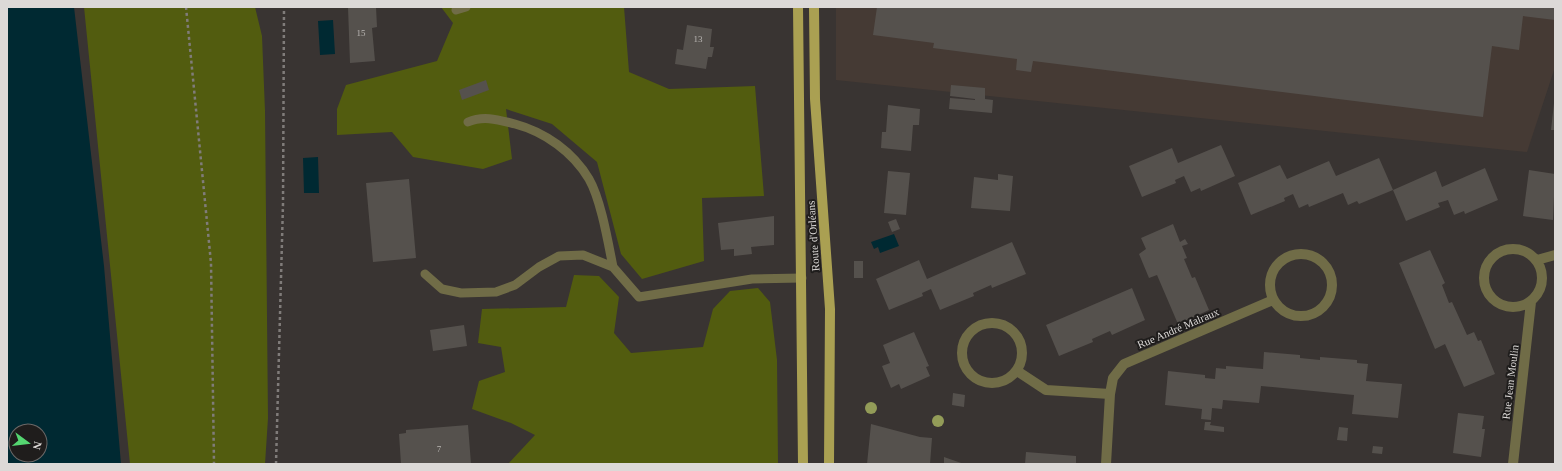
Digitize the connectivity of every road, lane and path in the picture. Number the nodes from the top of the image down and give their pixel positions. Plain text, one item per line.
1 (186, 7) edge
2 (284, 7) edge
3 (466, 7) edge
4 (798, 7) edge
5 (814, 7) edge
6 (456, 10) dead end
7 (468, 122) dead end
8 (1555, 255) edge
9 (1537, 260) junction
10 (613, 266) junction
11 (425, 274) dead end
12 (802, 278) junction
13 (1273, 300) junction
14 (1531, 302) junction
15 (1017, 371) junction
16 (1110, 394) junction
17 (214, 464) edge
18 (276, 464) edge
19 (803, 464) edge
20 (829, 464) edge
21 (1106, 464) edge
22 (1513, 464) edge

1 - 17 path
2 - 18 path
3 - 6 lane
4 - 12 main road, Route d'Orléans
5 - 20 main road, Route d'Orléans
7 - 10 lane
8 - 9 street
9 - 14 street, Rue Jean Moulin
9 - 14 street
10 - 11 lane
10 - 12 lane
12 - 19 main road, Route d'Orléans
13 - 13 street
13 - 16 street, Rue André Malraux
14 - 22 street, Rue Jean Moulin
15 - 15 street
15 - 16 street
16 - 21 street, Rue André Malraux

